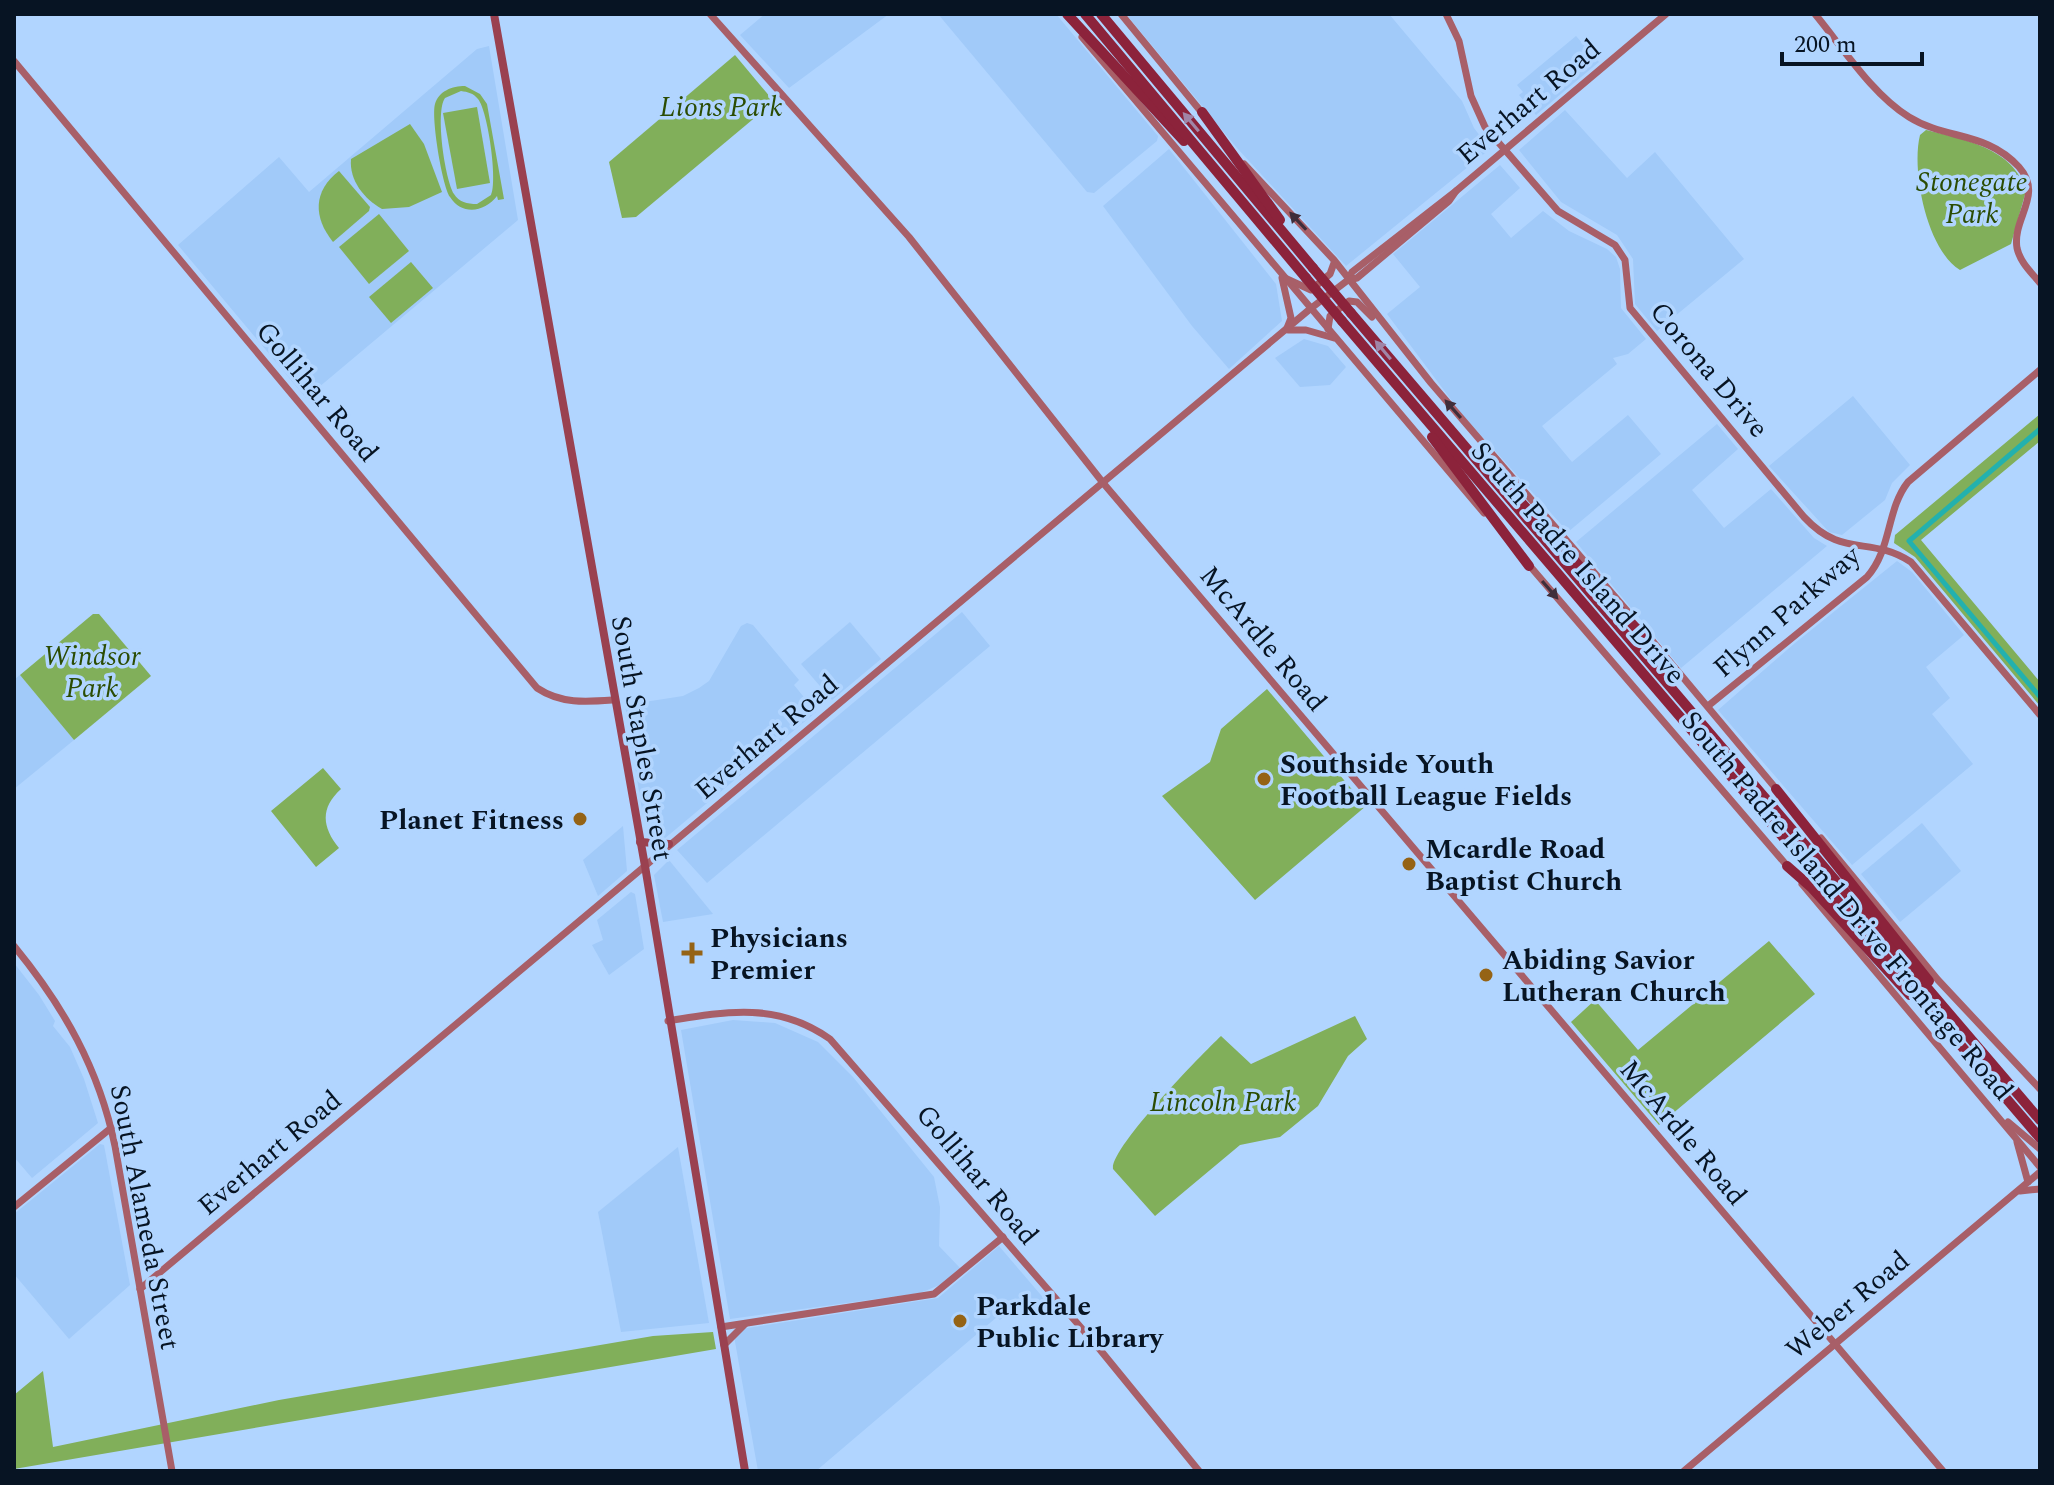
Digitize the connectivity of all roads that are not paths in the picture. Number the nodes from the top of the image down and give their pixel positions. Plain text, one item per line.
1 (494, 14) edge
2 (710, 14) edge
3 (1065, 14) edge
4 (1085, 14) edge
5 (1101, 14) edge
6 (1121, 14) edge
7 (1446, 14) edge
8 (1666, 14) edge
9 (1815, 14) edge
10 (14, 61) edge
11 (1202, 112) junction
12 (1505, 150) junction
13 (1274, 240) junction
14 (1334, 260) junction
15 (1311, 266) junction
16 (1282, 276) junction
17 (1348, 280) junction
18 (2040, 283) edge
19 (1310, 309) junction
20 (1328, 329) junction
21 (1286, 331) junction
22 (1335, 339) junction
23 (1402, 348) junction
24 (1371, 356) junction
25 (2040, 370) edge
26 (1486, 471) junction
27 (1104, 484) junction
28 (1885, 549) junction
29 (1529, 566) junction
30 (1647, 634) junction
31 (613, 700) junction
32 (1708, 706) junction
33 (2040, 715) edge
34 (1776, 789) junction
35 (640, 842) junction
36 (669, 844) junction
37 (645, 866) junction
38 (1787, 866) junction
39 (14, 946) edge
40 (1944, 1007) junction
41 (668, 1021) junction
42 (2040, 1089) edge
43 (1999, 1090) junction
44 (1983, 1099) junction
45 (2040, 1120) edge
46 (111, 1128) junction
47 (2040, 1137) edge
48 (2016, 1138) junction
49 (2040, 1149) edge
50 (2040, 1169) edge
51 (2028, 1182) junction
52 (2040, 1189) edge
53 (2015, 1193) junction
54 (14, 1207) edge
55 (1003, 1237) junction
56 (140, 1289) junction
57 (747, 1323) junction
58 (721, 1327) junction
59 (1834, 1342) junction
60 (724, 1345) junction
61 (172, 1471) edge
62 (745, 1471) edge
63 (1199, 1471) edge
64 (1684, 1471) edge
65 (1943, 1471) edge

1 - 31 main road, South Staples Street
2 - 27 main road, McArdle Road
3 - 13 highway
3 - 16 main road, South Padre Island Drive Frontage Road
4 - 13 highway, South Padre Island Drive
15 -> 5 highway, South Padre Island Drive
6 - 11 main road, South Padre Island Drive Frontage Road
7 - 12 main road, Corona Drive
8 - 12 main road, Everhart Road
9 - 18 main road
10 - 31 main road, Gollihar Road
14 -> 11 main road, South Padre Island Drive Frontage Road
11 - 15 highway
12 - 17 main road, Everhart Road
12 - 28 main road, Corona Drive
13 - 24 highway, South Padre Island Drive, bridge
14 - 16 main road
14 - 17 main road, South Padre Island Drive Frontage Road
26 -> 15 highway, South Padre Island Drive, bridge
16 - 19 main road, South Padre Island Drive Frontage Road
16 - 21 main road
17 - 19 main road, Everhart Road
17 - 23 main road, South Padre Island Drive Frontage Road
19 - 20 main road, South Padre Island Drive Frontage Road
19 - 21 main road, Everhart Road
20 - 22 main road, South Padre Island Drive Frontage Road
20 - 23 main road
21 - 22 main road
21 - 27 main road, Everhart Road
22 - 29 main road, South Padre Island Drive Frontage Road
30 -> 23 main road, South Padre Island Drive Frontage Road
24 - 29 highway
24 - 43 highway, South Padre Island Drive
25 - 28 main road, Flynn Parkway
26 - 30 highway
26 - 40 highway, South Padre Island Drive
27 - 36 main road, Everhart Road
27 - 59 main road, McArdle Road
28 - 32 main road, Flynn Parkway
28 - 33 main road
29 -> 38 main road, South Padre Island Drive Frontage Road
30 - 32 main road, South Padre Island Drive Frontage Road
31 - 35 main road, South Staples Street
32 - 34 main road, South Padre Island Drive Frontage Road
34 - 40 highway
34 - 42 main road, South Padre Island Drive Frontage Road
35 - 36 main road
35 - 37 main road, South Staples Street
36 - 37 main road, Everhart Road
37 - 41 main road, South Staples Street
37 - 56 main road, Everhart Road
38 - 43 highway
38 - 44 main road, South Padre Island Drive Frontage Road
39 - 46 main road, South Alameda Street
40 - 45 highway, South Padre Island Drive
41 - 55 main road, Gollihar Road
41 - 58 main road, South Staples Street
43 - 47 highway, South Padre Island Drive
44 - 48 main road, South Padre Island Drive Frontage Road
44 - 49 main road
46 - 54 main road
46 - 56 main road, South Alameda Street
48 - 50 main road, South Padre Island Drive Frontage Road
48 - 51 main road
50 - 51 main road, Weber Road
51 - 53 main road, Weber Road
52 - 53 main road
53 - 59 main road, Weber Road
55 - 57 main road
55 - 63 main road, Gollihar Road
56 - 61 main road, South Alameda Street
57 - 58 main road
57 - 60 main road
58 - 60 main road, South Staples Street
59 - 64 main road, Weber Road
59 - 65 main road, McArdle Road
60 - 62 main road, South Staples Street

